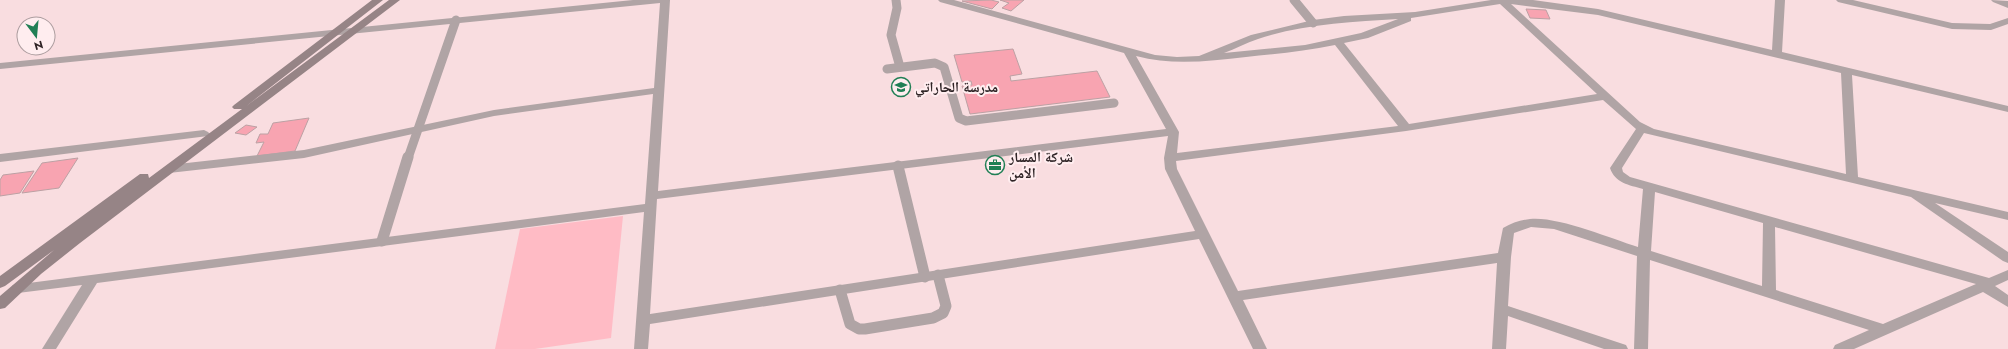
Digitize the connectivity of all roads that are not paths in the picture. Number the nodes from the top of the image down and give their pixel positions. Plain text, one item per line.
1 (378, 0) edge
2 (395, 0) edge
3 (662, 0) edge
4 (665, 0) edge
5 (896, 0) edge
6 (943, 0) edge
7 (1294, 0) edge
8 (1780, 0) edge
9 (1841, 0) edge
10 (1996, 0) edge
11 (1502, 1) edge
12 (2008, 5) edge
13 (1415, 15) junction
14 (456, 20) junction
15 (2008, 21) edge
16 (1313, 23) junction
17 (354, 31) junction
18 (334, 33) junction
19 (1338, 42) junction
20 (1127, 49) junction
21 (1777, 55) junction
22 (1201, 59) junction
23 (0, 66) edge
24 (900, 67) junction
25 (887, 69) dead end
26 (1846, 71) junction
27 (660, 90) junction
28 (1606, 96) junction
29 (1114, 103) dead end
30 (2008, 109) edge
31 (1406, 128) junction
32 (1642, 128) junction
33 (416, 131) junction
34 (1173, 132) junction
35 (204, 134) junction
36 (0, 158) edge
37 (1170, 158) junction
38 (898, 166) junction
39 (169, 168) junction
40 (1852, 178) junction
41 (1649, 188) junction
42 (1910, 192) junction
43 (652, 202) junction
44 (2008, 216) edge
45 (1769, 221) junction
46 (1203, 234) junction
47 (382, 241) junction
48 (1644, 253) junction
49 (1504, 257) junction
50 (2008, 258) edge
51 (2008, 275) edge
52 (932, 276) junction
53 (92, 278) junction
54 (0, 283) edge
55 (1987, 284) junction
56 (18, 288) junction
57 (840, 290) junction
58 (1769, 292) junction
59 (1235, 296) junction
60 (2008, 302) edge
61 (0, 304) edge
62 (1501, 309) junction
63 (643, 320) junction
64 (1885, 330) junction
65 (49, 349) edge
66 (641, 349) edge
67 (1260, 349) edge
68 (1499, 349) edge
69 (1621, 349) edge
70 (1641, 349) edge
71 (1840, 349) edge

1 - 18 street
2 - 17 street
3 - 14 street
4 - 27 street
5 - 24 lane
6 - 20 street
7 - 16 lane
8 - 21 street
9 - 15 street
10 - 12 street
11 - 13 street
11 - 21 street
11 - 28 street
13 - 16 street
13 - 19 street
14 - 17 street
14 - 33 lane
16 - 22 street
17 - 18 street
17 - 39 street
18 - 23 street
18 - 35 street
19 - 22 street
19 - 31 street
20 - 22 street
20 - 34 street
21 - 26 street
24 - 25 lane
24 - 29 lane
26 - 30 street
26 - 40 street
27 - 33 street
27 - 43 street
28 - 31 street
28 - 32 street
31 - 37 street
32 - 40 street
32 - 41 street
33 - 39 street
33 - 47 lane
34 - 37 street
34 - 38 street
35 - 36 street
35 - 54 street
37 - 46 street
38 - 43 street
38 - 52 lane
39 - 56 street
40 - 42 street
41 - 45 street
41 - 48 street
42 - 44 street
42 - 50 street
43 - 47 street
43 - 63 street
45 - 55 street
45 - 58 street
46 - 52 street
46 - 59 street
47 - 53 street
48 - 49 street
48 - 58 street
48 - 70 street
49 - 59 street
49 - 62 street
51 - 55 street
52 - 57 street
52 - 57 lane
53 - 56 street
53 - 65 street
55 - 60 street
55 - 64 street
56 - 61 street
57 - 63 street
58 - 64 street
59 - 67 street
62 - 68 street
62 - 69 street
63 - 66 street
64 - 71 street

